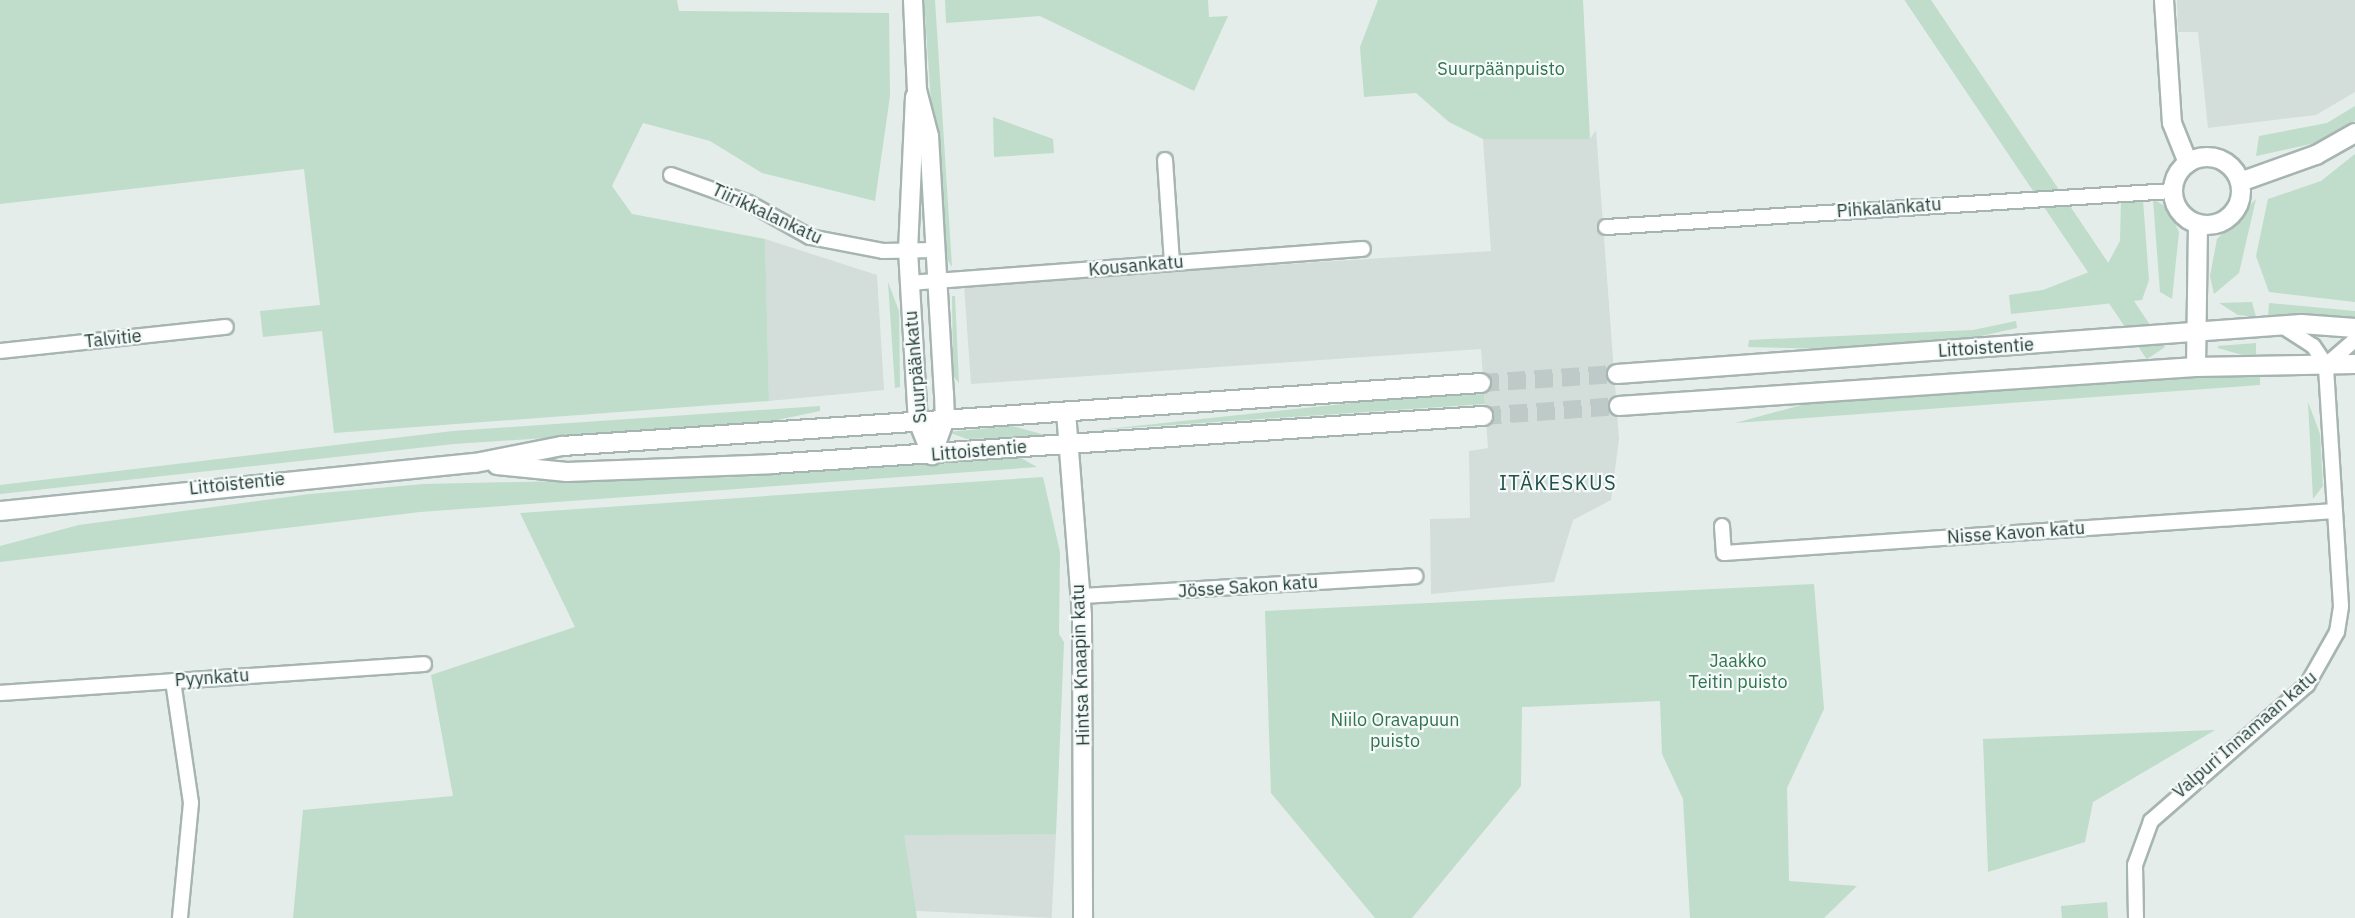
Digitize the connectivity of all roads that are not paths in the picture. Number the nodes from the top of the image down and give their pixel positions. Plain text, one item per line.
1 (913, 0) edge
2 (2164, 0) edge
3 (917, 90) junction
4 (2355, 133) edge
5 (1165, 160) dead end
6 (2188, 163) junction
7 (671, 175) dead end
8 (2240, 182) junction
9 (2172, 191) junction
10 (2198, 224) junction
11 (1606, 227) dead end
12 (1363, 249) dead end
13 (908, 250) junction
14 (935, 250) junction
15 (1172, 262) junction
16 (938, 282) junction
17 (909, 283) junction
18 (2282, 326) junction
19 (225, 327) dead end
20 (2355, 328) edge
21 (2193, 334) junction
22 (2355, 340) edge
23 (0, 351) edge
24 (2355, 364) edge
25 (2326, 365) junction
26 (2196, 367) junction
27 (1617, 374) tunnel mouth
28 (1481, 383) tunnel mouth
29 (1619, 406) tunnel mouth
30 (1066, 412) junction
31 (1484, 416) tunnel mouth
32 (945, 420) junction
33 (918, 421) junction
34 (1068, 443) junction
35 (932, 455) junction
36 (475, 463) junction
37 (0, 511) edge
38 (2335, 511) junction
39 (1722, 526) dead end
40 (1415, 576) dead end
41 (1080, 596) junction
42 (424, 664) dead end
43 (173, 681) junction
44 (0, 693) edge
45 (180, 918) edge
46 (1083, 918) edge
47 (2136, 918) edge

1 - 3 main road, Suurpäänkatu
2 - 6 main road
3 - 13 main road, Suurpäänkatu
3 - 14 main road, Suurpäänkatu
4 - 8 main road
5 - 15 street
6 - 8 main road
6 - 9 main road
7 - 13 street, Tiirikkalankatu
8 - 10 main road
9 - 10 main road
9 - 11 street, Pihkalankatu
10 - 21 main road
12 - 15 street, Kousankatu
13 - 14 street, Tiirikkalankatu
13 - 17 main road, Suurpäänkatu
14 - 16 main road, Suurpäänkatu
15 - 16 street, Kousankatu
16 - 17 street, Kousankatu
16 - 32 main road, Suurpäänkatu
17 - 33 main road, Suurpäänkatu
18 - 20 main road, Littoistentie
18 - 21 main road, Littoistentie
18 - 25 street
19 - 23 street, Talvitie
21 - 26 main road
21 - 27 main road, Littoistentie
22 - 25 street
24 - 25 main road, Littoistentie
25 - 26 main road, Littoistentie
25 - 38 street, Valpuri Innamaan katu
26 - 29 main road, Littoistentie
28 - 30 main road, Littoistentie
30 - 32 main road, Littoistentie
30 - 34 main road, Hintsa Knaapin katu
31 - 34 main road, Littoistentie
32 - 33 main road, Littoistentie
32 - 35 main road, Suurpäänkatu
33 - 35 main road, Suurpäänkatu
33 - 36 main road, Littoistentie
34 - 35 main road, Littoistentie
34 - 41 main road, Hintsa Knaapin katu
35 - 36 main road, Littoistentie
36 - 37 main road, Littoistentie
38 - 39 street, Nisse Kavon katu
38 - 47 street, Valpuri Innamaan katu
40 - 41 street, Jösse Sakon katu
41 - 46 main road, Hintsa Knaapin katu
42 - 43 street, Pyynkatu
43 - 44 street, Pyynkatu
43 - 45 street

